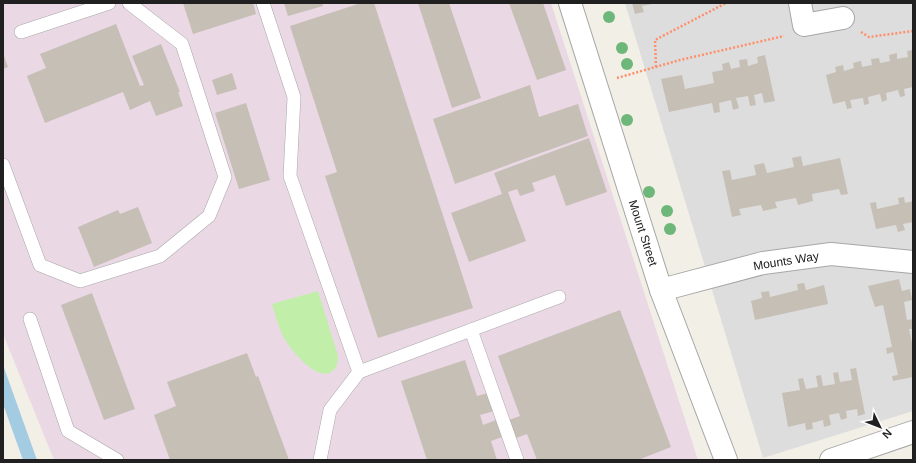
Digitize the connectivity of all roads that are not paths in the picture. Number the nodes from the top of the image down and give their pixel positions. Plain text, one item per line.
1 (109, 3) edge
2 (129, 3) edge
3 (263, 3) edge
4 (570, 3) edge
5 (800, 3) edge
6 (843, 18) road end
7 (21, 32) dead end
8 (3, 165) edge
9 (913, 262) edge
10 (661, 290) junction
11 (560, 297) dead end
12 (30, 319) dead end
13 (471, 330) junction
14 (359, 372) junction
15 (913, 432) edge
16 (117, 460) edge
17 (320, 460) edge
18 (517, 460) edge
19 (726, 460) edge
20 (831, 460) edge

1 - 7 lane
2 - 8 lane
3 - 14 lane
4 - 10 street, Mount Street
5 - 6 street
9 - 10 street, Mounts Way
10 - 19 street, Mount Street
11 - 13 lane
12 - 16 lane
13 - 14 lane
13 - 18 lane
14 - 17 lane
15 - 20 street

